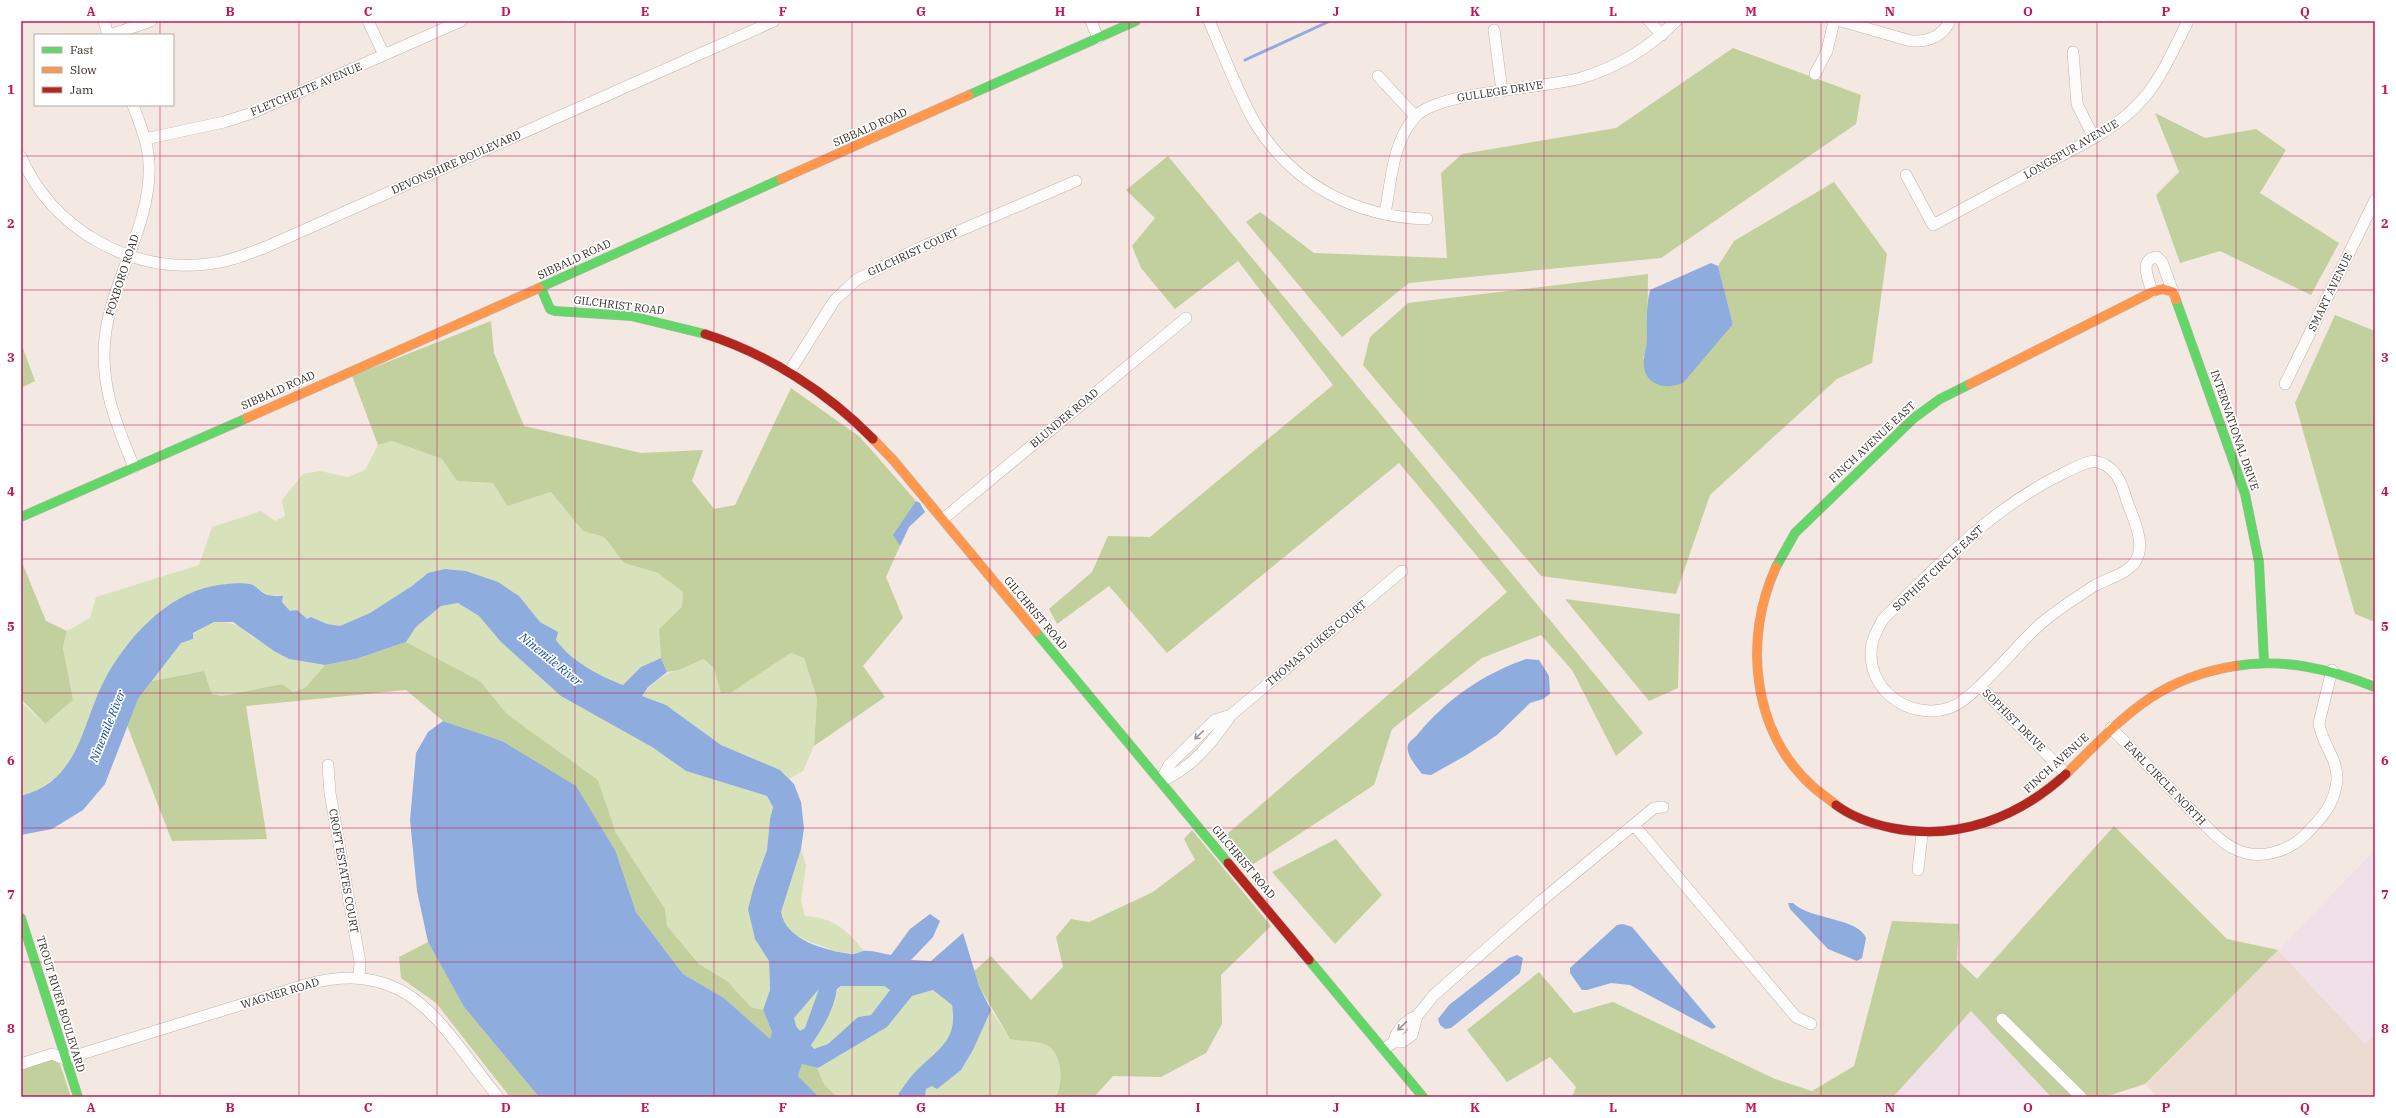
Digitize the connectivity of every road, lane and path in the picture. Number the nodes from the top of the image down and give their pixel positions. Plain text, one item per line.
1 (104, 21) edge
2 (151, 21) edge
3 (368, 21) edge
4 (461, 21) edge
5 (774, 21) edge
6 (1091, 21) edge
7 (1136, 21) edge
8 (1209, 21) edge
9 (1649, 21) edge
10 (1676, 21) edge
11 (1834, 21) edge
12 (1841, 21) edge
13 (1950, 21) edge
14 (2188, 21) edge
15 (1494, 30) dead end
16 (109, 34) edge
17 (112, 34) edge
18 (1662, 35) junction
19 (1098, 38) junction
20 (2074, 52) dead end
21 (384, 55) junction
22 (1815, 74) dead end
23 (1378, 76) dead end
24 (1502, 91) junction
25 (133, 106) edge
26 (1415, 116) junction
27 (2094, 138) junction
28 (145, 139) junction
29 (21, 157) edge
30 (1906, 175) dead end
31 (1076, 180) dead end
32 (2375, 200) edge
33 (1385, 214) junction
34 (1427, 219) dead end
35 (129, 255) junction
36 (541, 288) junction
37 (2168, 291) junction
38 (2152, 292) junction
39 (1186, 318) dead end
40 (790, 371) junction
41 (2285, 384) dead end
42 (134, 467) junction
43 (21, 517) edge
44 (943, 519) junction
45 (1402, 571) dead end
46 (1761, 615) joint
47 (2264, 661) junction
48 (2332, 670) junction
49 (1980, 686) junction
50 (2375, 687) edge
51 (2111, 728) junction
52 (328, 765) dead end
53 (2065, 773) junction
54 (1161, 781) junction
55 (1663, 807) dead end
56 (1634, 825) junction
57 (1922, 834) junction
58 (1918, 870) dead end
59 (22, 922) edge
60 (359, 977) junction
61 (2002, 1019) dead end
62 (1811, 1024) dead end
63 (1384, 1049) junction
64 (65, 1059) junction
65 (21, 1064) edge
66 (78, 1097) edge
67 (498, 1097) edge
68 (1423, 1097) edge
69 (2081, 1097) edge

1 - 16 street
2 - 17 street
3 - 21 street
4 - 21 street, FLETCHETTE AVENUE
5 - 35 street, DEVONSHIRE BOULEVARD
6 - 19 street
7 - 19 street, SIBBALD ROAD
8 - 33 street
9 - 18 street
10 - 18 street, GULLEGE DRIVE
11 - 22 street
12 - 13 street
14 - 27 street, LONGSPUR AVENUE
15 - 24 street
18 - 24 street, GULLEGE DRIVE
19 - 36 street, SIBBALD ROAD
20 - 27 street
21 - 28 street, FLETCHETTE AVENUE
23 - 26 street
24 - 26 street, GULLEGE DRIVE
25 - 28 street, FOXBORO ROAD
26 - 33 street, GULLEGE DRIVE
27 - 30 street, LONGSPUR AVENUE
28 - 35 street, FOXBORO ROAD
29 - 35 street, DEVONSHIRE BOULEVARD
31 - 40 street, GILCHRIST COURT
32 - 41 street, SMART AVENUE
33 - 34 street
35 - 42 street, FOXBORO ROAD
36 - 40 street, GILCHRIST ROAD
36 - 42 street, SIBBALD ROAD
37 - 38 street, FINCH AVENUE EAST
37 - 38 street
37 - 47 street, INTERNATIONAL DRIVE
38 - 46 street, FINCH AVENUE EAST
39 - 44 street, BLUNDER ROAD
40 - 44 street, GILCHRIST ROAD
42 - 43 street, SIBBALD ROAD
44 - 54 street, GILCHRIST ROAD
45 - 54 street, THOMAS DUKES COURT
46 - 57 street, FINCH AVENUE
47 - 48 street, FINCH AVENUE
47 - 51 street, FINCH AVENUE
48 - 50 street, FINCH AVENUE
48 - 51 street, EARL CIRCLE NORTH
49 - 49 street, SOPHIST CIRCLE EAST
49 - 53 street, SOPHIST DRIVE
51 - 53 street, FINCH AVENUE
52 - 60 street, CROFT ESTATES COURT
53 - 57 street, FINCH AVENUE
54 - 63 street, GILCHRIST ROAD
55 - 56 street
56 - 62 street
56 - 63 street
57 - 58 street
59 - 64 street, TROUT RIVER BOULEVARD
60 - 64 street, WAGNER ROAD
60 - 67 street, WAGNER ROAD
61 - 69 street
63 - 68 street, GILCHRIST ROAD
64 - 65 street, WAGNER ROAD
64 - 66 street, TROUT RIVER BOULEVARD

